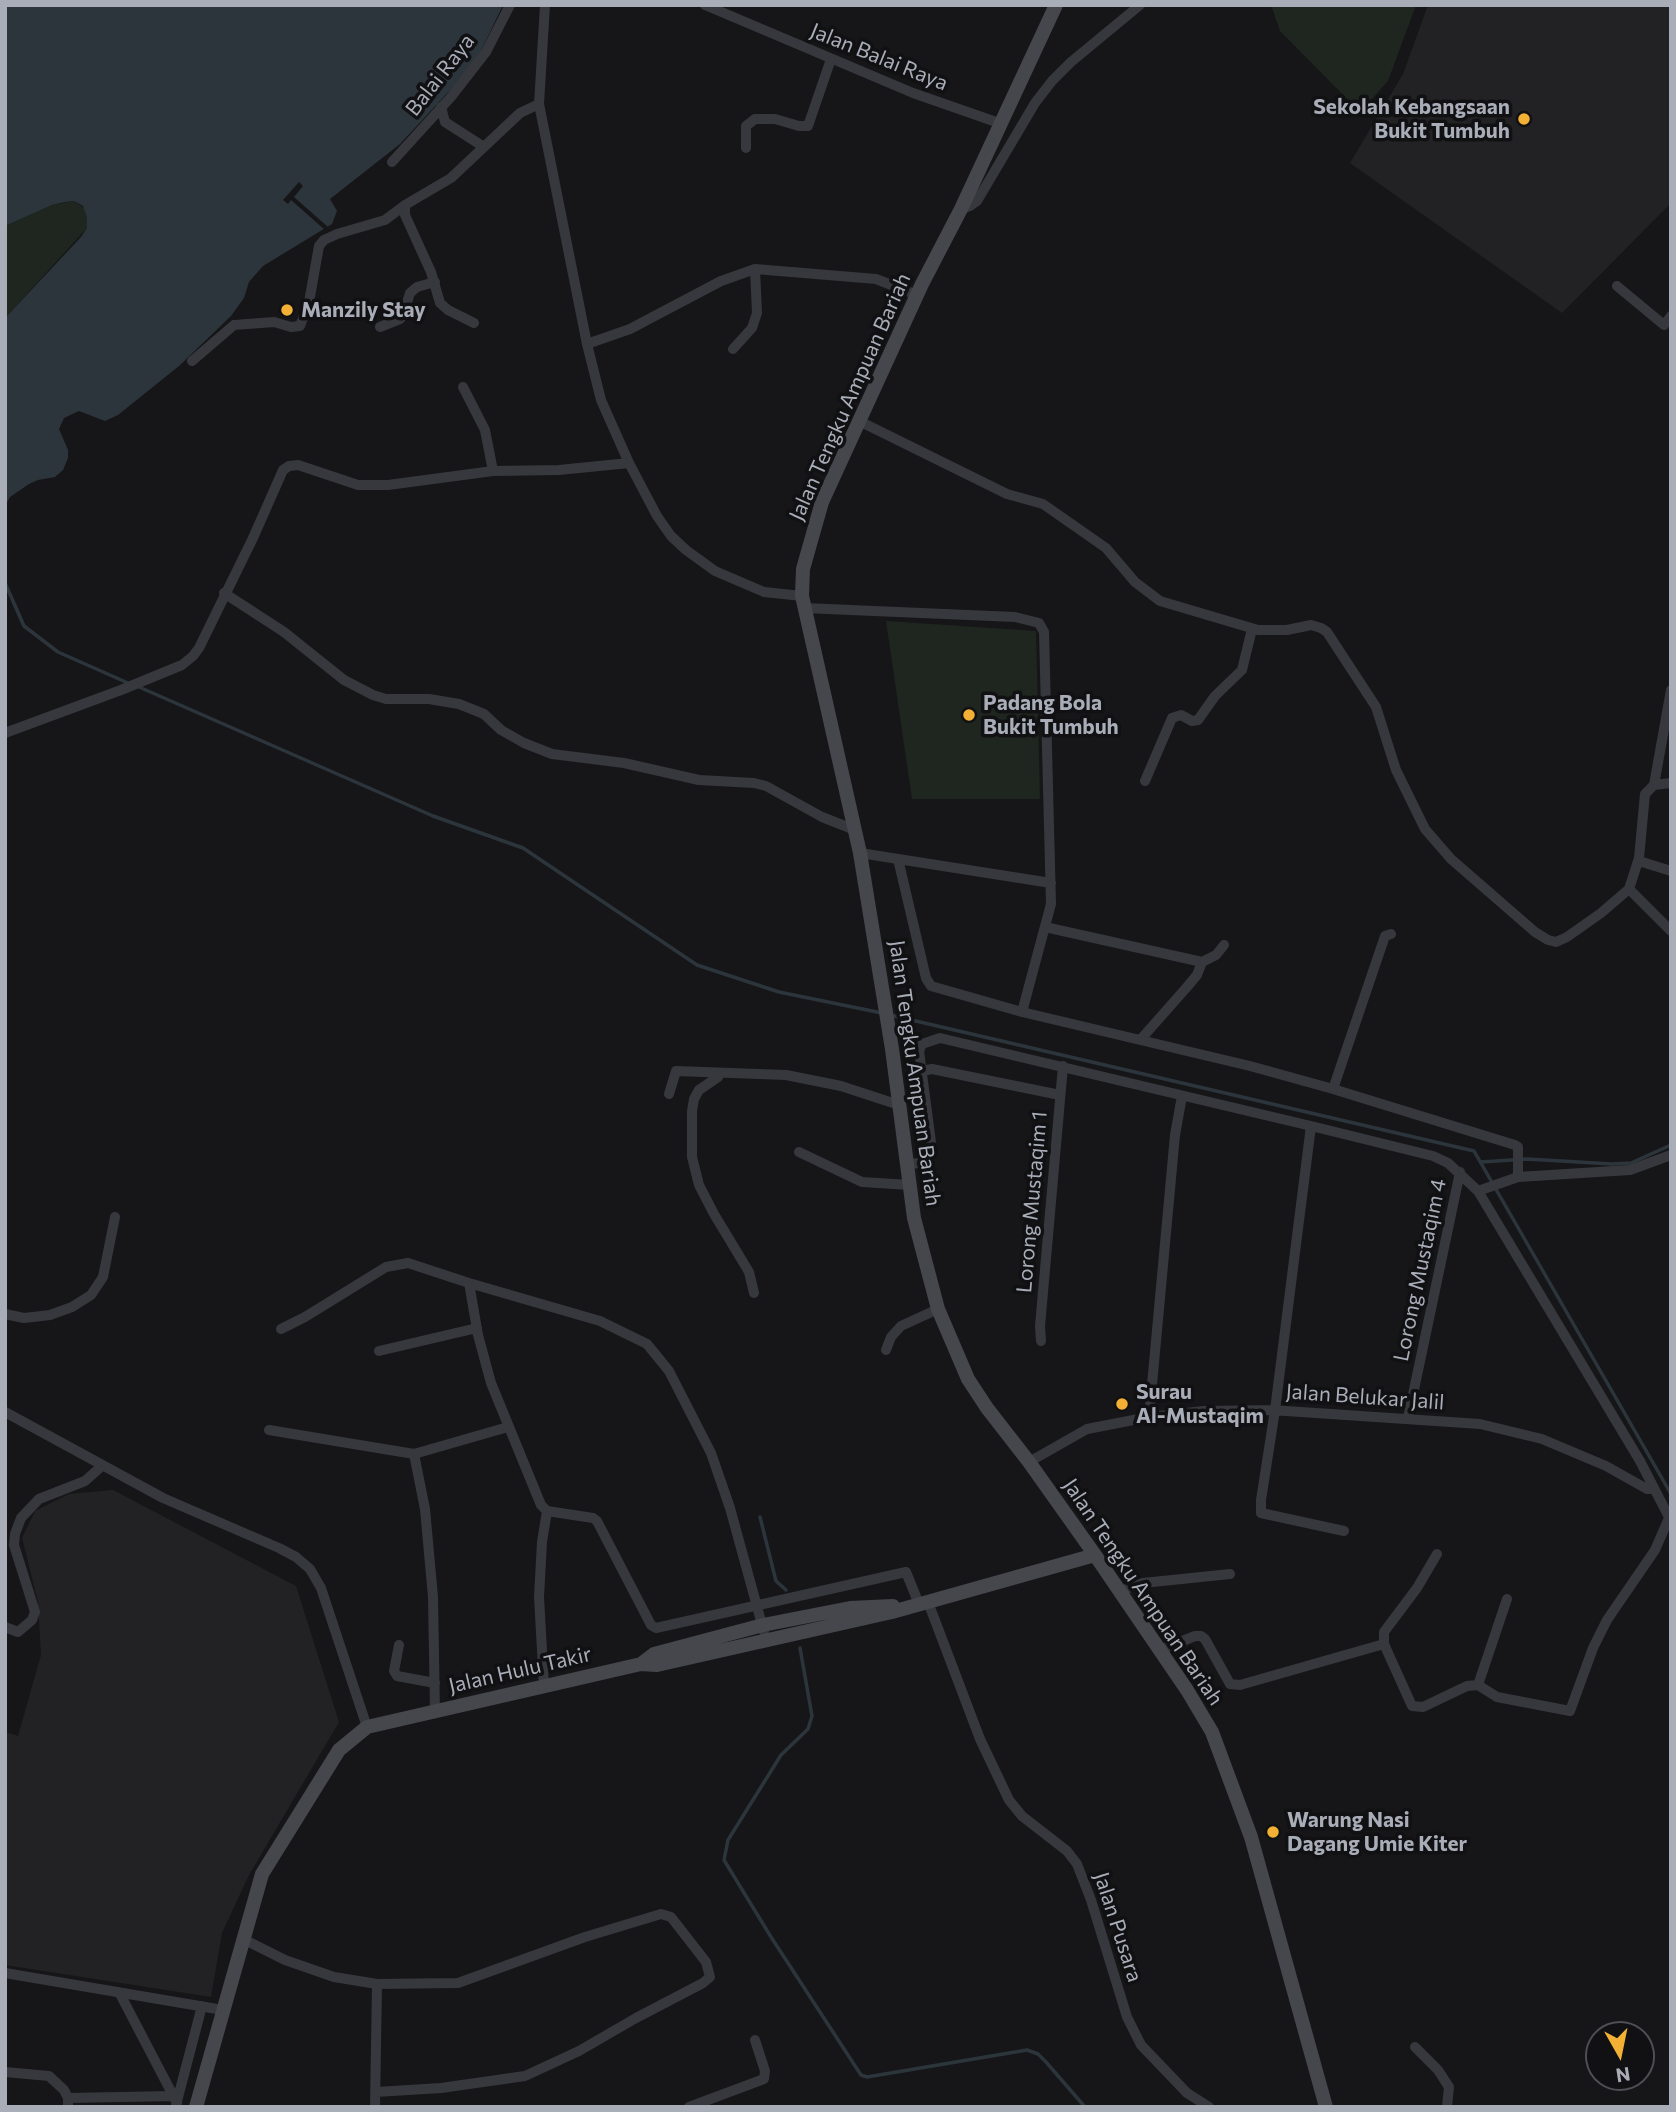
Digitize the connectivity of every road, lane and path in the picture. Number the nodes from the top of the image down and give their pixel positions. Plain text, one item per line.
1 (510, 5) edge
2 (545, 5) edge
3 (705, 5) edge
4 (1056, 5) edge
5 (1140, 5) edge
6 (831, 59) junction
7 (539, 104) junction
8 (441, 107) junction
9 (1002, 124) junction
10 (484, 147) junction
11 (746, 149) dead end
12 (392, 162) dead end
13 (405, 205) junction
14 (961, 209) junction
15 (755, 269) junction
16 (435, 282) junction
17 (1617, 286) dead end
18 (917, 295) junction
19 (474, 323) dead end
20 (1668, 324) edge
21 (380, 327) dead end
22 (587, 344) junction
23 (733, 349) dead end
24 (192, 361) dead end
25 (463, 387) dead end
26 (859, 421) junction
27 (629, 463) junction
28 (493, 471) junction
29 (224, 593) junction
30 (803, 602) junction
31 (1252, 629) junction
32 (1671, 690) edge
33 (5, 733) edge
34 (1144, 781) dead end
35 (1671, 783) edge
36 (1654, 785) junction
37 (855, 830) junction
38 (860, 853) junction
39 (898, 859) junction
40 (1639, 861) junction
41 (1671, 871) edge
42 (1051, 883) junction
43 (1629, 889) junction
44 (1045, 927) junction
45 (1671, 931) edge
46 (1391, 934) dead end
47 (1224, 945) dead end
48 (1202, 962) junction
49 (1023, 1012) junction
50 (1141, 1039) junction
51 (1063, 1066) junction
52 (922, 1071) junction
53 (719, 1073) junction
54 (1334, 1089) junction
55 (669, 1094) dead end
56 (1060, 1095) junction
57 (1182, 1096) junction
58 (900, 1105) junction
59 (1311, 1126) junction
60 (799, 1152) dead end
61 (1671, 1155) edge
62 (907, 1164) junction
63 (1460, 1172) junction
64 (1518, 1174) junction
65 (910, 1185) junction
66 (1481, 1189) junction
67 (115, 1217) dead end
68 (469, 1283) junction
69 (754, 1293) dead end
70 (938, 1309) junction
71 (5, 1314) edge
72 (477, 1328) junction
73 (281, 1329) dead end
74 (1041, 1341) dead end
75 (886, 1350) dead end
76 (379, 1351) dead end
77 (1275, 1410) junction
78 (5, 1412) edge
79 (1149, 1417) junction
80 (1408, 1418) junction
81 (508, 1427) junction
82 (269, 1430) dead end
83 (414, 1454) junction
84 (1029, 1462) junction
85 (103, 1465) junction
86 (1653, 1489) junction
87 (547, 1511) junction
88 (1670, 1520) edge
89 (1343, 1531) dead end
90 (1437, 1554) dead end
91 (1095, 1555) junction
92 (1230, 1574) dead end
93 (1120, 1591) junction
94 (1507, 1599) dead end
95 (923, 1603) junction
96 (757, 1605) junction
97 (901, 1607) junction
98 (762, 1625) junction
99 (5, 1627) edge
100 (767, 1641) junction
101 (1384, 1644) junction
102 (399, 1645) dead end
103 (1160, 1650) junction
104 (641, 1664) junction
105 (435, 1683) junction
106 (1478, 1685) junction
107 (544, 1686) junction
108 (435, 1712) junction
109 (367, 1727) junction
110 (243, 1939) junction
111 (5, 1973) edge
112 (377, 1984) junction
113 (119, 1992) junction
114 (202, 2007) junction
115 (223, 2010) junction
116 (755, 2040) dead end
117 (1415, 2047) dead end
118 (5, 2072) edge
119 (376, 2091) junction
120 (68, 2102) edge
121 (175, 2102) edge
122 (1324, 2106) edge
123 (195, 2107) edge
124 (375, 2107) edge
125 (689, 2107) edge
126 (1209, 2107) edge
127 (1447, 2107) edge

1 - 8 street, Balai Raya
2 - 7 street
3 - 6 street, Jalan Balai Raya
4 - 9 main road, Jalan Tengku Ampuan Bariah
5 - 14 street
6 - 9 street, Jalan Balai Raya
6 - 11 street
7 - 10 street
7 - 22 street
8 - 10 street
8 - 12 street, Balai Raya
9 - 14 main road, Jalan Tengku Ampuan Bariah
10 - 13 street
13 - 16 street
13 - 24 street
14 - 18 main road, Jalan Tengku Ampuan Bariah
15 - 18 street
15 - 22 street
15 - 23 street
16 - 19 street
16 - 21 street
17 - 20 street
18 - 26 main road, Jalan Tengku Ampuan Bariah
22 - 27 street
25 - 28 street
26 - 30 main road, Jalan Tengku Ampuan Bariah
26 - 31 street
27 - 28 street
27 - 30 street
28 - 29 street
29 - 33 street
29 - 37 street
30 - 37 main road, Jalan Tengku Ampuan Bariah
30 - 42 street
31 - 34 street
31 - 43 street
32 - 36 street
35 - 36 street
36 - 40 street
37 - 38 main road, Jalan Tengku Ampuan Bariah
38 - 39 street
38 - 58 main road, Jalan Tengku Ampuan Bariah
39 - 42 street
39 - 49 street
40 - 41 street
40 - 43 street
42 - 44 street
43 - 45 street
44 - 48 street
44 - 49 street
46 - 54 street
47 - 48 street
48 - 50 street
49 - 50 street
50 - 54 street
51 - 52 street
51 - 56 street, Lorong Mustaqim 1
51 - 57 street
52 - 56 street
52 - 62 street
53 - 55 street
53 - 58 street
53 - 69 street
54 - 64 street
56 - 74 street, Lorong Mustaqim 1
57 - 59 street
57 - 79 street
58 - 62 main road, Jalan Tengku Ampuan Bariah
59 - 63 street
59 - 77 street
60 - 65 street
61 - 64 street
62 - 65 main road, Jalan Tengku Ampuan Bariah
63 - 66 street
63 - 80 street, Lorong Mustaqim 4
64 - 66 street
65 - 70 main road, Jalan Tengku Ampuan Bariah
66 - 86 street
67 - 71 street
68 - 72 street
68 - 73 street
68 - 96 street
70 - 75 street
70 - 84 main road, Jalan Tengku Ampuan Bariah
72 - 76 street
72 - 81 street
77 - 79 street, Jalan Belukar Jalil
77 - 80 street, Jalan Belukar Jalil
77 - 89 street
78 - 85 street
79 - 84 street, Jalan Belukar Jalil
80 - 86 street, Jalan Belukar Jalil
81 - 83 street
81 - 87 street
82 - 83 street
83 - 105 street
84 - 91 main road, Jalan Tengku Ampuan Bariah
85 - 99 street
85 - 109 street
86 - 88 street
87 - 96 street
87 - 107 street
88 - 106 street
90 - 101 street
91 - 93 main road, Jalan Tengku Ampuan Bariah
91 - 95 main road, Jalan Hulu Takir
92 - 93 street
93 - 103 main road, Jalan Tengku Ampuan Bariah
94 - 106 street
95 - 96 street, Jalan Pusara
95 - 97 main road, Jalan Hulu Takir
95 - 126 street, Jalan Pusara
96 - 98 street
97 - 98 main road
97 - 100 main road, Jalan Hulu Takir
98 - 100 street
98 - 104 main road
100 - 104 main road, Jalan Hulu Takir
101 - 103 street
101 - 106 street
102 - 105 street
103 - 122 main road, Jalan Tengku Ampuan Bariah
104 - 107 main road, Jalan Hulu Takir
105 - 108 street
107 - 108 main road, Jalan Hulu Takir
108 - 109 main road, Jalan Hulu Takir
109 - 110 main road, Jalan Hulu Takir
110 - 112 street
110 - 115 main road, Jalan Hulu Takir
111 - 113 street
112 - 119 street
112 - 119 street
113 - 114 street
113 - 121 street
114 - 115 street
114 - 121 street
115 - 123 main road, Jalan Hulu Takir
116 - 125 street
117 - 127 street
118 - 120 street
119 - 124 street
120 - 121 street

